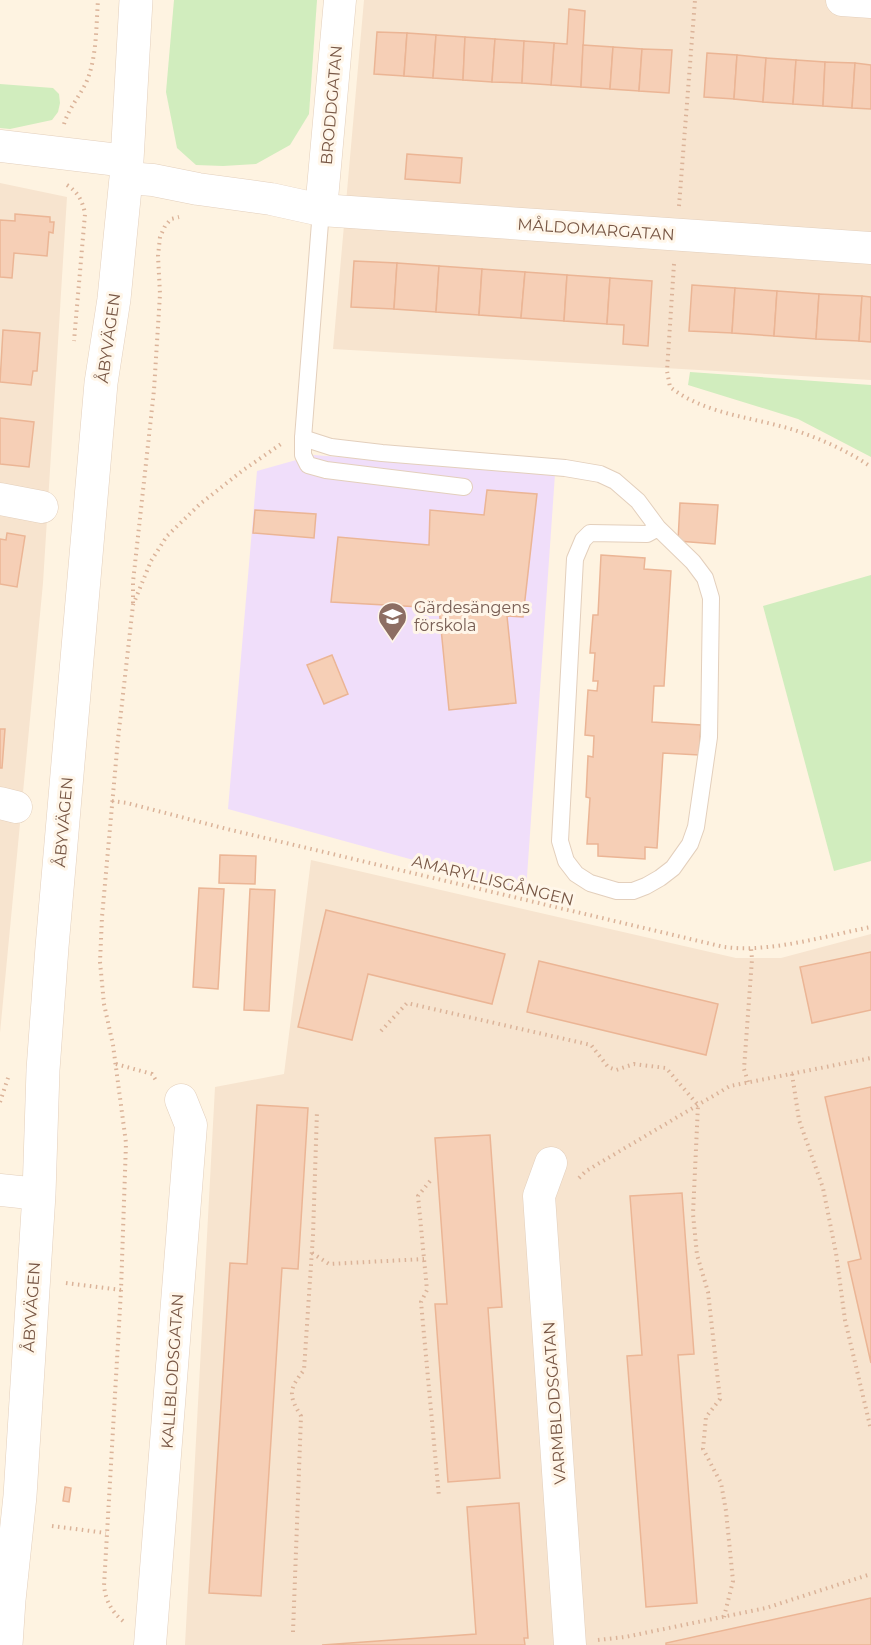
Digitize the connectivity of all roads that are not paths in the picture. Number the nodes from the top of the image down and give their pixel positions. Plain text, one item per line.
1 (136, 0) edge
2 (340, 0) edge
3 (842, 0) edge
4 (871, 2) edge
5 (0, 146) edge
6 (127, 169) junction
7 (321, 210) junction
8 (871, 248) edge
9 (303, 438) junction
10 (464, 487) dead end
11 (0, 499) edge
12 (42, 507) dead end
13 (658, 528) junction
14 (181, 1100) road end
15 (550, 1163) dead end
16 (0, 1190) edge
17 (39, 1194) junction
18 (151, 1637) edge
19 (570, 1644) edge
20 (6, 1645) edge

1 - 6 street, ÅBYVÄGEN
2 - 7 street, BRODDGATAN
3 - 4 street
5 - 6 street, MÅLDOMARGATAN
6 - 7 street, MÅLDOMARGATAN
6 - 17 street, ÅBYVÄGEN
7 - 8 street, MÅLDOMARGATAN
7 - 9 lane
9 - 10 lane
9 - 13 lane
11 - 12 street
13 - 13 lane
14 - 18 street, KALLBLODSGATAN
15 - 19 street, VARMBLODSGATAN
16 - 17 street
17 - 20 street, ÅBYVÄGEN

